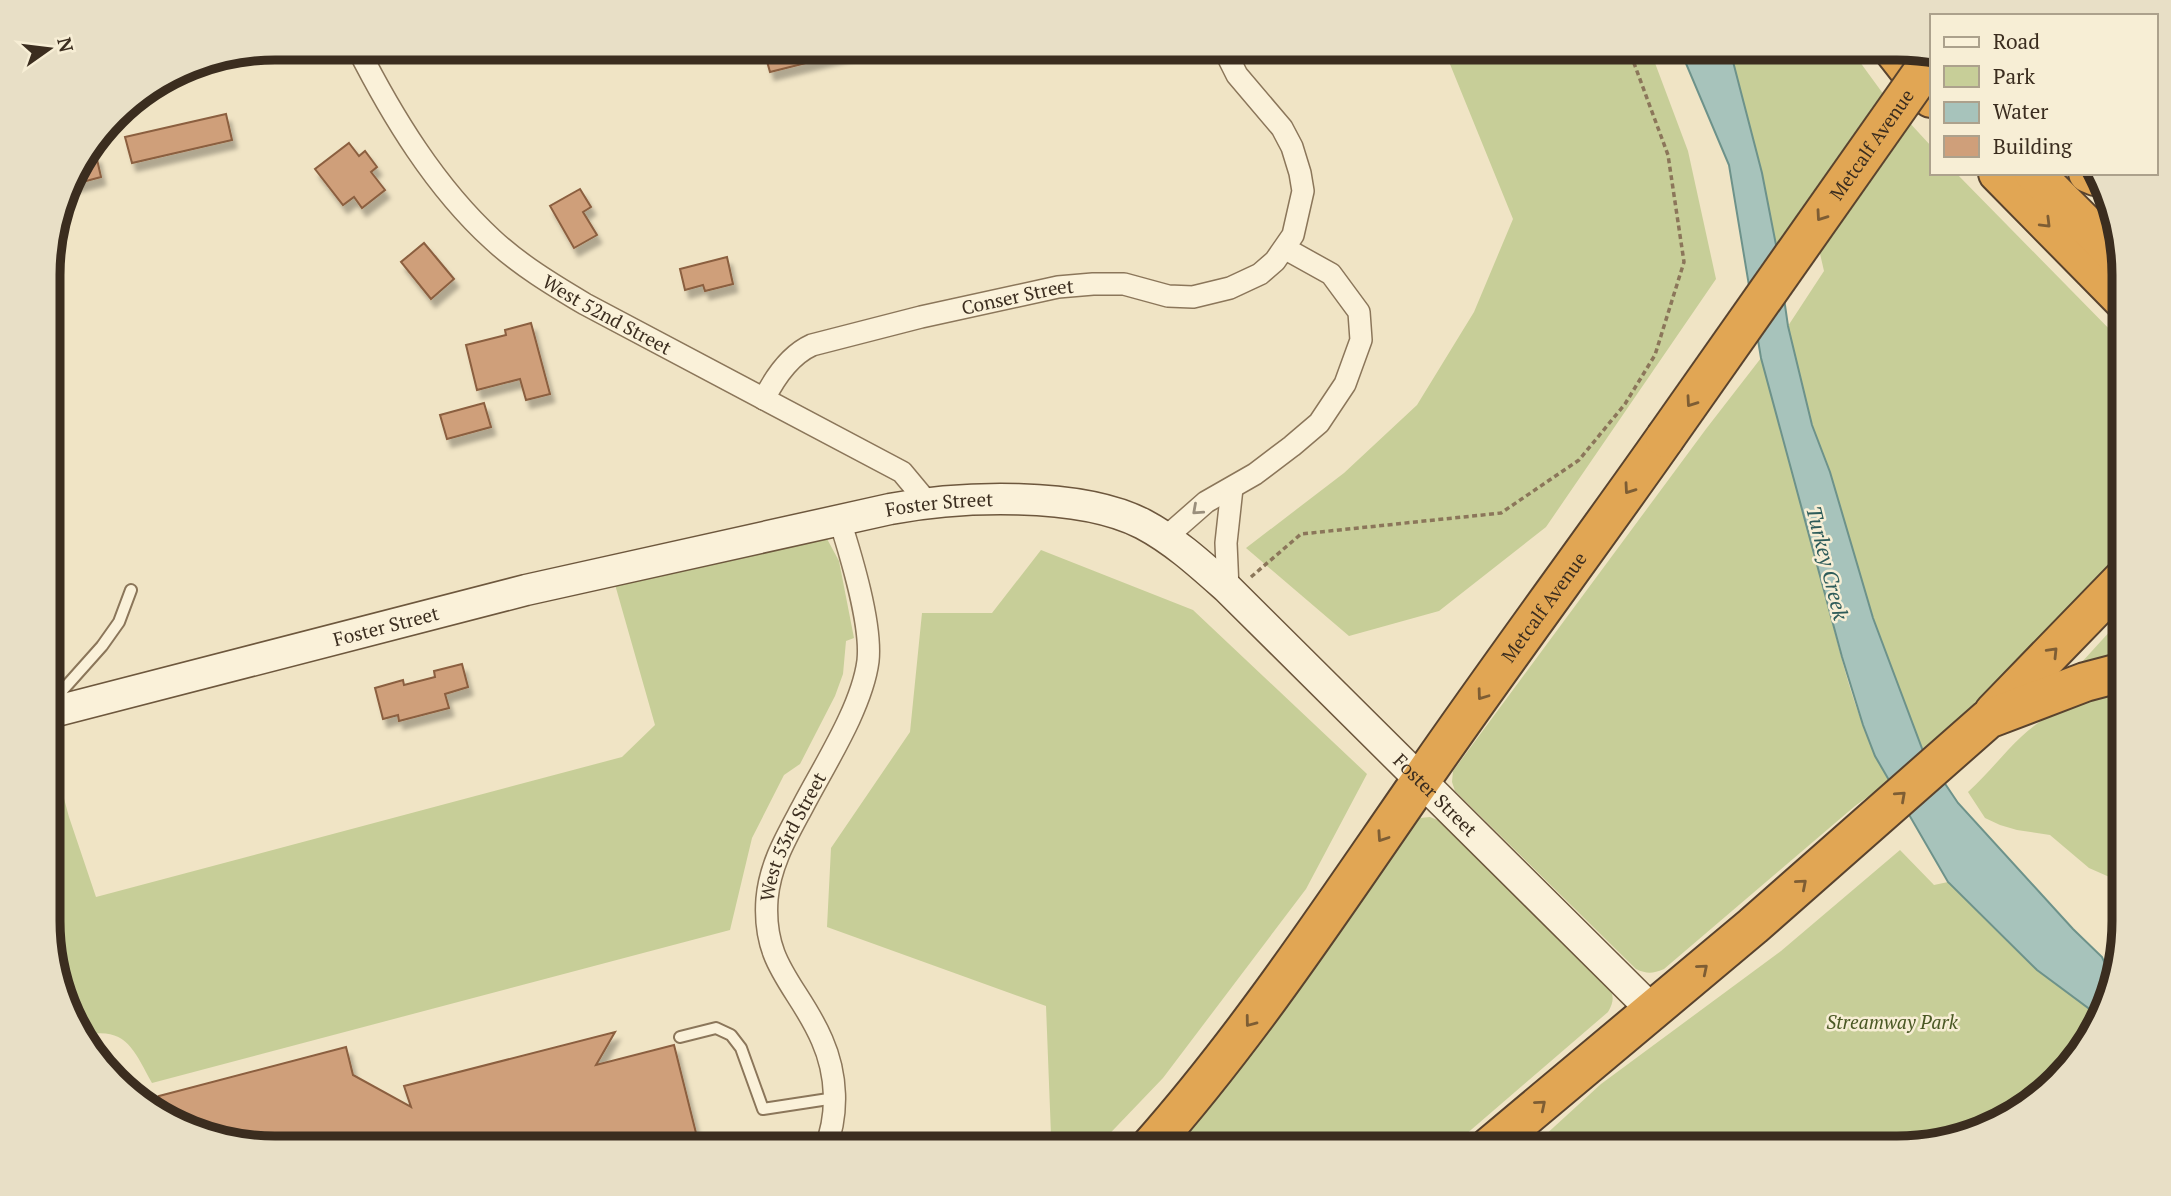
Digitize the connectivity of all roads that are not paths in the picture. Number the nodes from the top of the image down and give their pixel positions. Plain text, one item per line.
1 (364, 60) edge
2 (1230, 60) edge
3 (1901, 60) edge
4 (1929, 62) edge
5 (1930, 97) edge
6 (2000, 175) edge
7 (2036, 175) edge
8 (1286, 249) junction
9 (2110, 249) edge
10 (2112, 289) edge
11 (764, 398) junction
12 (1232, 488) junction
13 (927, 502) junction
14 (840, 521) junction
15 (1165, 538) junction
16 (1228, 575) junction
17 (131, 590) dead end
18 (2112, 590) edge
19 (2112, 675) edge
20 (60, 696) edge
21 (60, 710) edge
22 (1988, 719) junction
23 (1421, 780) junction
24 (1653, 1011) junction
25 (680, 1037) dead end
26 (835, 1098) junction
27 (828, 1136) edge
28 (1160, 1136) edge
29 (1502, 1136) edge

1 - 11 street, West 52nd Street
2 - 8 street, Conser Street
3 - 5 highway
4 -> 23 highway, Metcalf Avenue, bridge
6 -> 10 highway
7 - 9 highway
8 - 11 street, Conser Street
8 - 12 street
11 - 13 street, West 52nd Street
12 -> 15 street
12 - 16 street
13 - 14 street, Foster Street
13 - 15 street, Foster Street
14 - 21 street, Foster Street
14 - 26 street, West 53rd Street
15 - 16 street, Foster Street
16 - 23 street, Foster Street
17 - 20 lane
22 -> 18 highway
19 - 22 highway
24 -> 22 highway
23 - 24 street, Foster Street
23 -> 28 highway, Metcalf Avenue
29 -> 24 highway
25 - 26 lane
26 - 27 street, West 53rd Street

